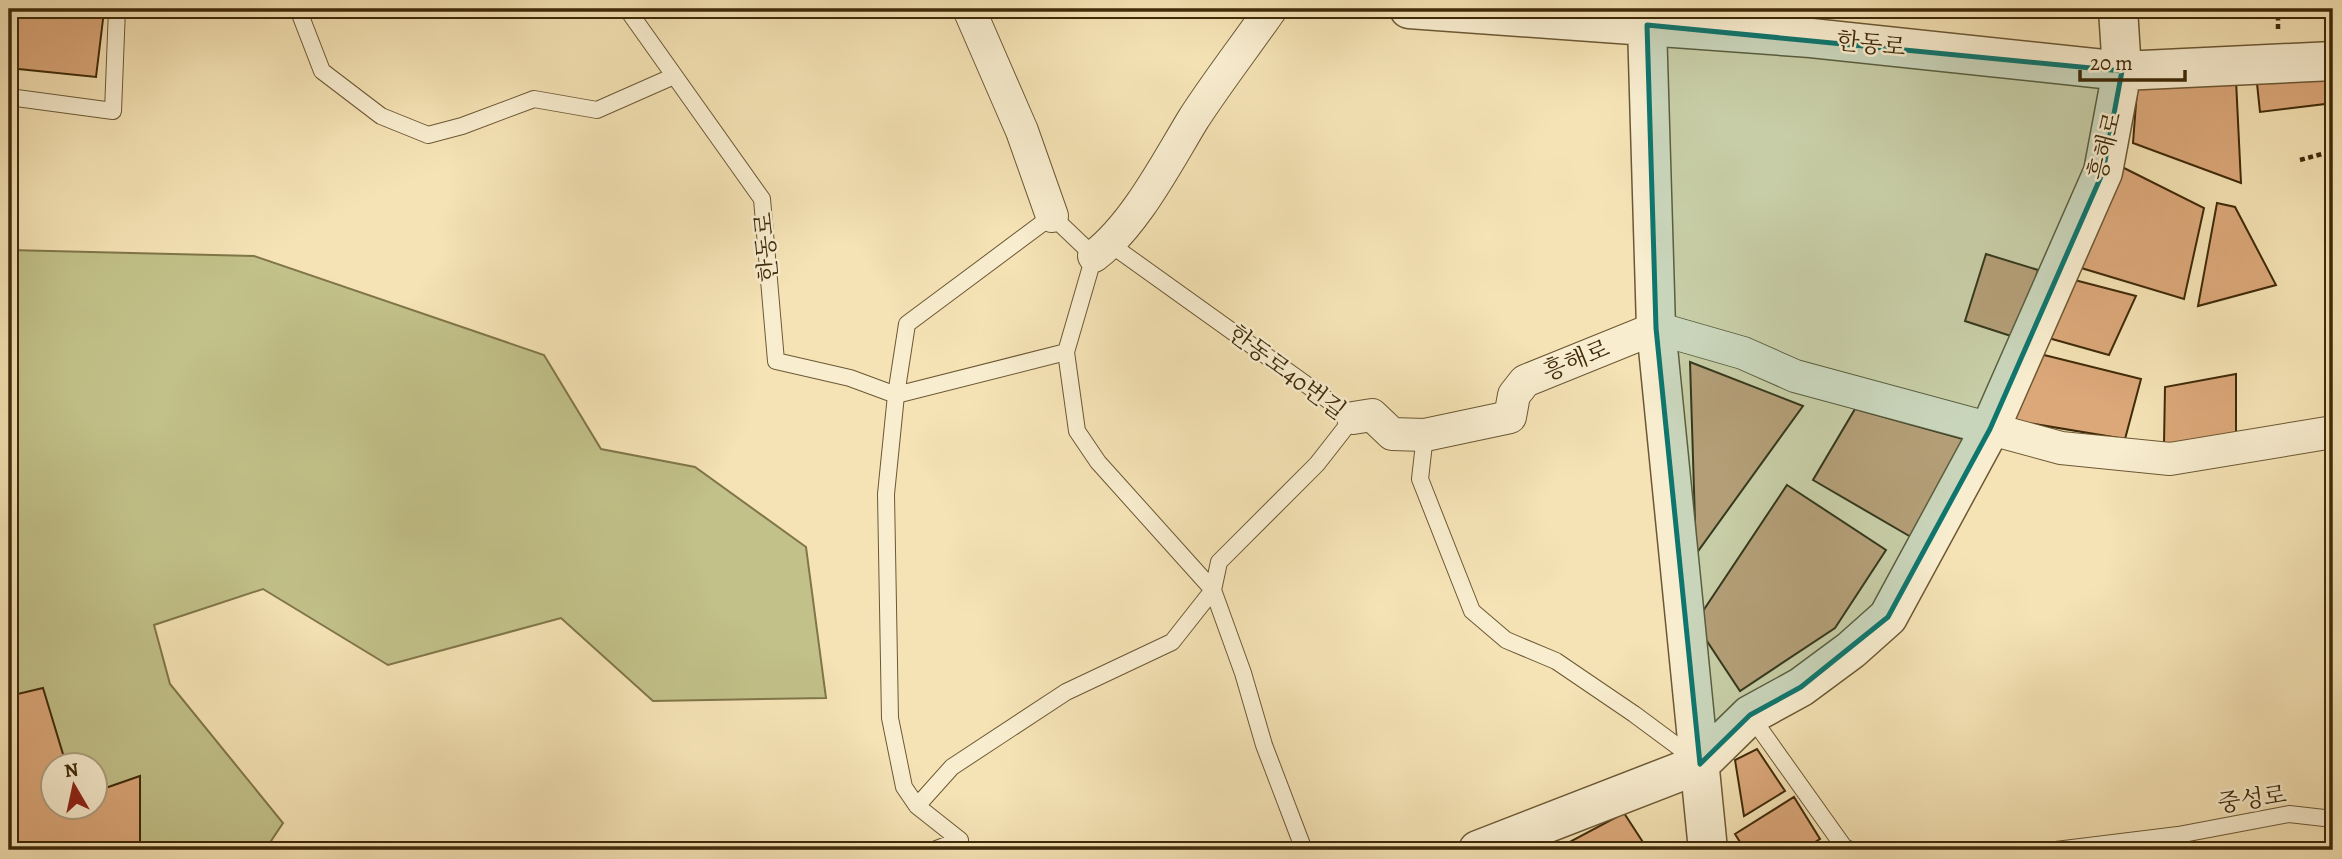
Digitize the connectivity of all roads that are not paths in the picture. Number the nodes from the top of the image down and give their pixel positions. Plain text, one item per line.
1 (117, 9) edge
2 (298, 9) edge
3 (627, 9) edge
4 (969, 9) edge
5 (1271, 9) edge
6 (1409, 9) edge
7 (2118, 9) edge
8 (1596, 15) edge
9 (1647, 25) junction
10 (2333, 61) edge
11 (2122, 71) junction
12 (674, 76) junction
13 (9, 97) edge
14 (1052, 216) junction
15 (1102, 250) junction
16 (1656, 328) junction
17 (1066, 352) junction
18 (896, 395) junction
19 (1353, 418) junction
20 (1990, 429) junction
21 (2333, 432) edge
22 (1425, 435) junction
23 (1213, 590) junction
24 (1750, 715) junction
25 (1700, 764) junction
26 (917, 806) junction
27 (2333, 819) edge
28 (962, 845) edge
29 (934, 850) edge
30 (1304, 850) edge
31 (1478, 850) edge
32 (1708, 850) edge
33 (1851, 850) edge
34 (2056, 850) edge

1 - 13 lane
2 - 12 lane
3 - 12 lane, 한동로
4 - 14 street
5 - 15 street
6 - 8 street, 한동로
7 - 11 street, 흥해로
8 - 9 street, 한동로
9 - 11 street, 한동로
9 - 16 street
10 - 11 street, 한동로
11 - 20 street, 흥해로
12 - 18 lane, 한동로
14 - 15 lane, 한동로40번길
14 - 18 lane
15 - 17 lane
15 - 19 lane, 한동로40번길
16 - 20 street
16 - 22 street, 흥해로
16 - 25 street
17 - 18 lane
17 - 23 lane
18 - 26 lane
19 - 22 street
19 - 23 lane, 한동로40번길
20 - 21 street
20 - 24 street, 흥해로
22 - 25 lane
23 - 26 lane
23 - 30 lane
24 - 25 street, 흥해로
24 - 33 lane
25 - 31 street, 흥해로
25 - 32 street
26 - 28 lane
27 - 34 lane, 중성로
28 - 29 lane

